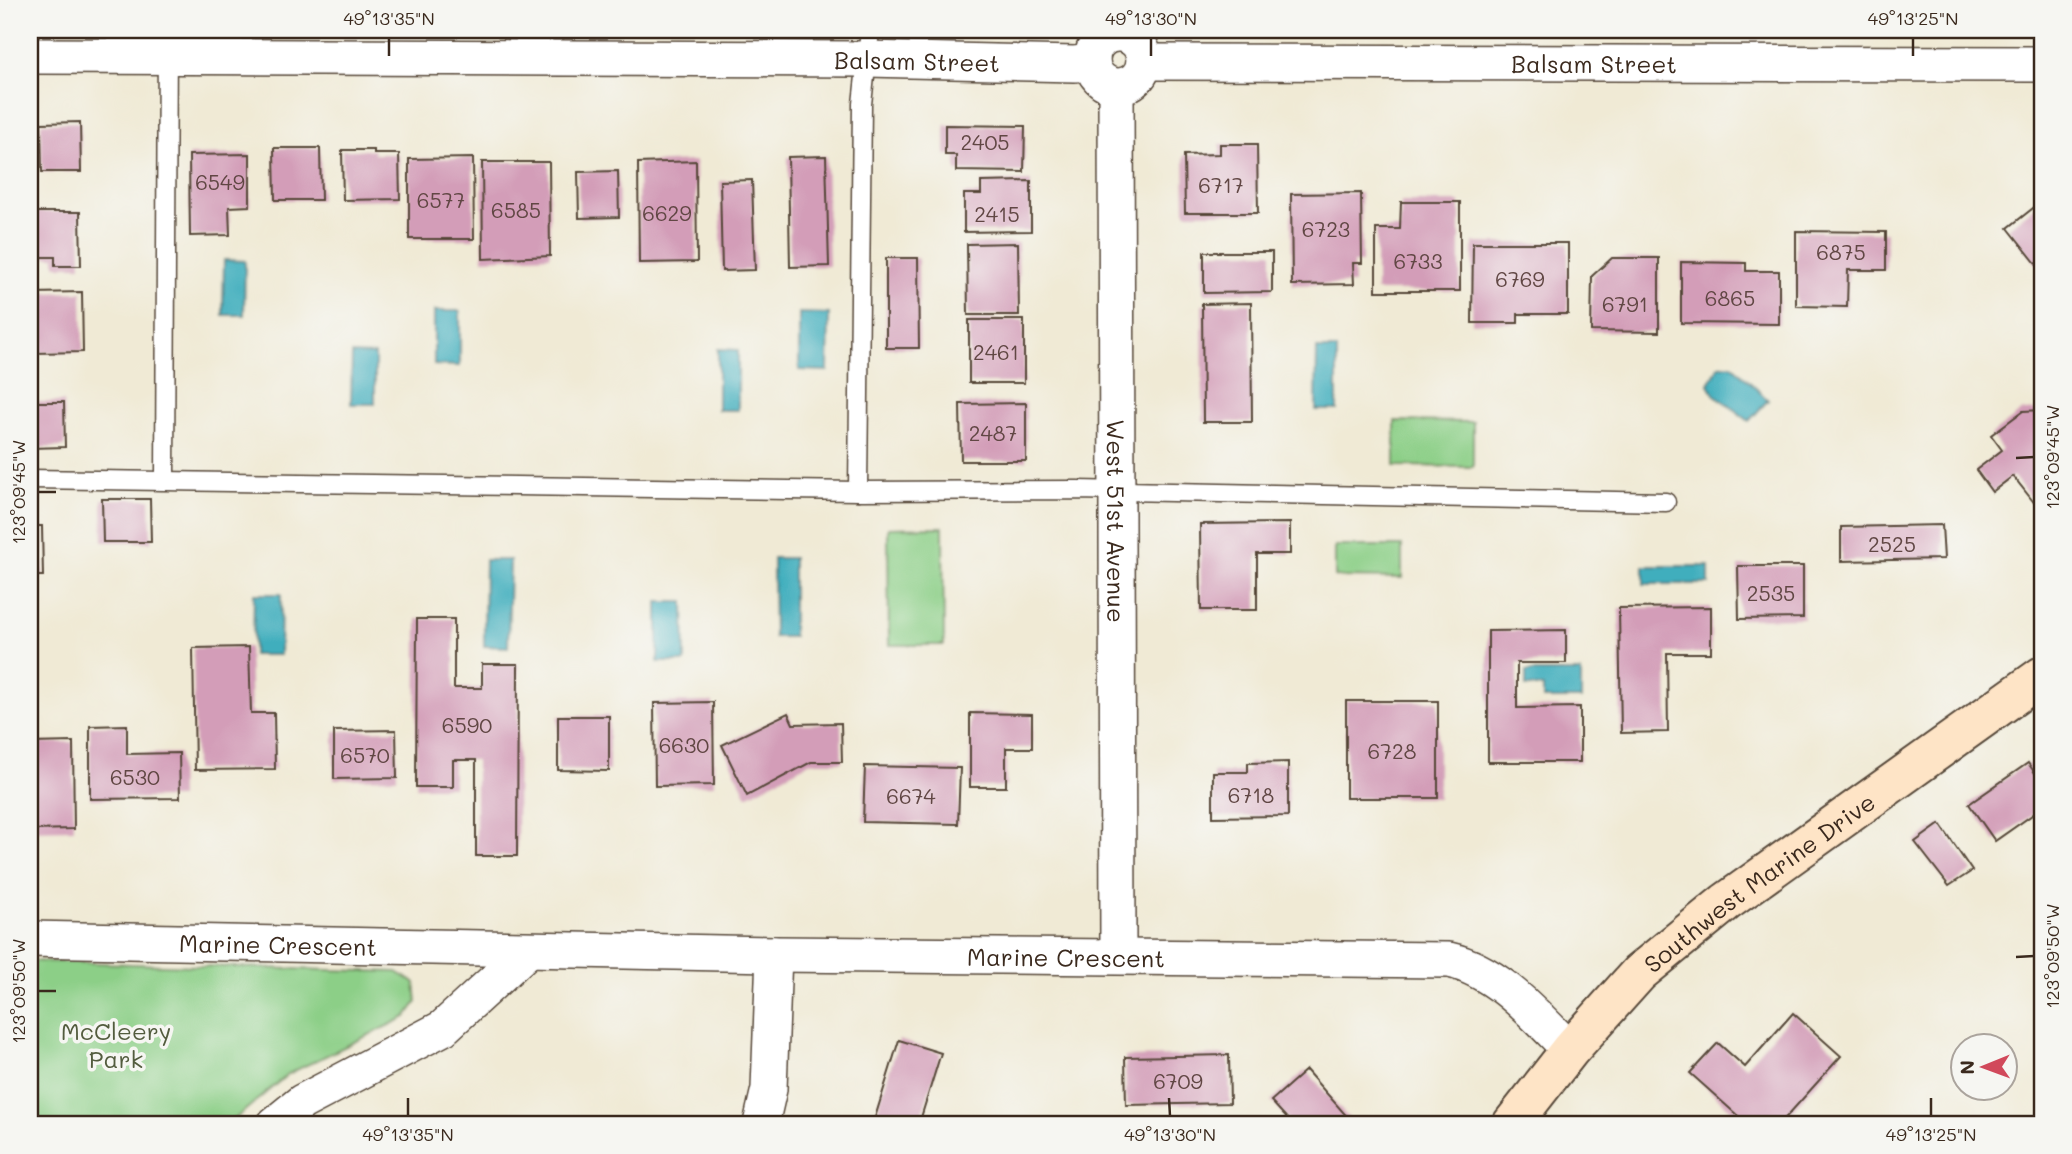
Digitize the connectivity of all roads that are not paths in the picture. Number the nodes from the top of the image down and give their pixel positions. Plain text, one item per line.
1 (1116, 32) edge
2 (166, 43) edge
3 (868, 44) edge
4 (30, 56) edge
5 (1091, 62) junction
6 (1144, 62) junction
7 (2042, 64) edge
8 (1116, 87) junction
9 (30, 479) edge
10 (165, 480) junction
11 (858, 491) junction
12 (1119, 491) junction
13 (1666, 502) dead end
14 (2042, 676) edge
15 (30, 939) edge
16 (528, 950) junction
17 (774, 954) junction
18 (1118, 955) junction
19 (1570, 1050) junction
20 (275, 1124) edge
21 (761, 1124) edge
22 (1511, 1124) edge

1 - 5 street
1 - 6 street
2 - 3 street, Balsam Street
2 - 4 street, Balsam Street
2 - 10 lane
3 - 5 street, Balsam Street
3 - 11 lane
5 - 8 street
6 - 7 street, Balsam Street
6 - 8 street
8 - 12 street, West 51st Avenue
9 - 10 lane
10 - 11 lane
11 - 12 lane
12 - 13 lane
12 - 18 street, West 51st Avenue
14 - 19 main road, Southwest Marine Drive
15 - 16 street, Marine Crescent
16 - 17 street, Marine Crescent
16 - 20 street
17 - 18 street, Marine Crescent
17 - 21 street
18 - 19 street, Marine Crescent
19 - 22 main road, Southwest Marine Drive

